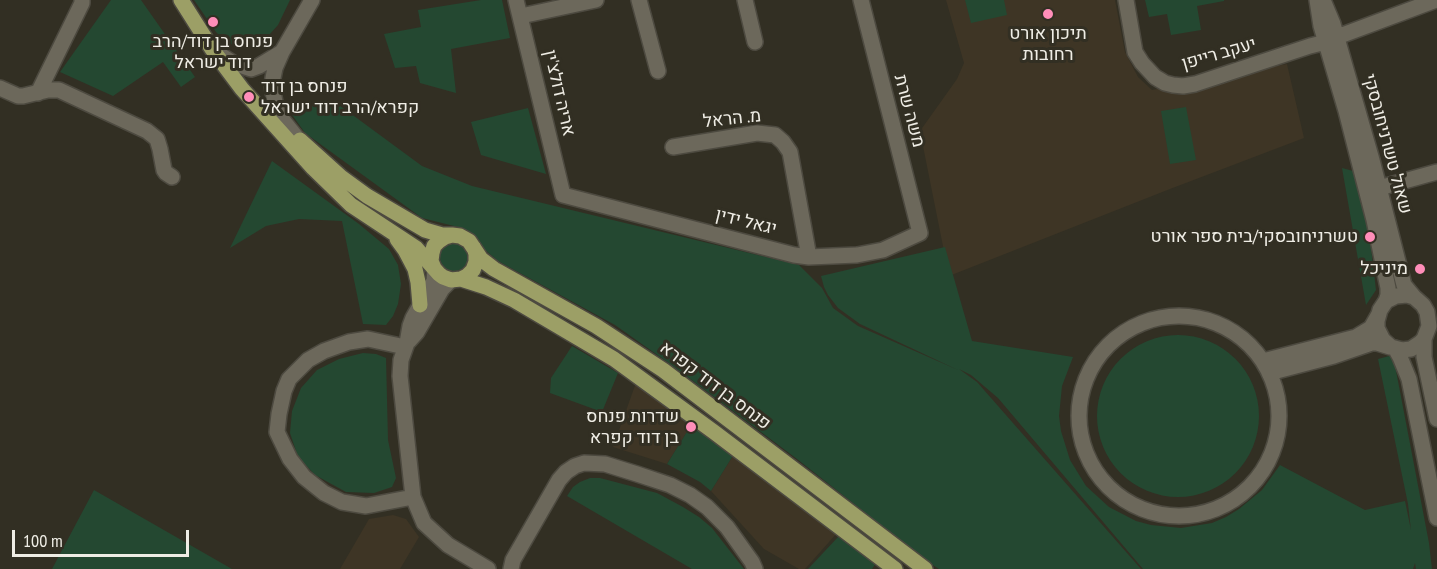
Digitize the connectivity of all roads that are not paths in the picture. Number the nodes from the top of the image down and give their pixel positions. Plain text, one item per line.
1 (82, 0) edge
2 (181, 0) edge
3 (312, 0) edge
4 (516, 0) edge
5 (596, 0) edge
6 (639, 0) edge
7 (745, 0) edge
8 (861, 0) edge
9 (1126, 0) edge
10 (1317, 0) edge
11 (1323, 0) edge
12 (1436, 0) edge
13 (521, 16) junction
14 (755, 42) dead end
15 (1334, 42) junction
16 (212, 49) junction
17 (282, 52) junction
18 (658, 71) dead end
19 (0, 88) edge
20 (38, 93) junction
21 (264, 114) junction
22 (297, 138) junction
23 (673, 147) dead end
24 (1437, 172) edge
25 (172, 177) dead end
26 (1379, 188) junction
27 (563, 195) joint
28 (386, 229) junction
29 (920, 233) joint
30 (452, 235) junction
31 (474, 248) junction
32 (809, 256) junction
33 (435, 269) junction
34 (456, 279) junction
35 (1416, 299) junction
36 (1437, 301) edge
37 (420, 305) junction
38 (1383, 308) junction
39 (1430, 327) edge
40 (406, 345) junction
41 (1393, 348) junction
42 (1266, 367) junction
43 (1437, 419) edge
44 (413, 496) junction
45 (1437, 518) edge
46 (509, 566) edge
47 (489, 569) edge
48 (755, 569) edge
49 (896, 569) edge
50 (925, 569) edge

1 - 20 street
2 - 16 main road
3 - 17 street
4 - 13 street, אריה דולצ'ין
5 - 13 street
6 - 18 street
7 - 14 street
8 - 29 street, משה שרת
9 - 15 street, יעקב רייפן
10 - 15 street, שאול טשרניחובסקי
11 - 15 street, שאול טשרניחובסקי
12 - 15 street, יעקב רייפן
13 - 27 street, אריה דולצ'ין
15 - 26 street, שאול טשרניחובסקי
15 - 38 street, שאול טשרניחובסקי
16 - 17 street
16 - 21 main road
17 - 22 street
19 - 20 street
20 - 25 street
21 - 22 main road
21 - 28 main road
22 - 30 main road
23 - 32 street, מ. הראל
24 - 26 street
26 - 35 street, שאול טשרניחובסקי
27 - 32 street, יגאל ידין
28 - 33 main road
28 - 37 main road
29 - 32 street, יגאל ידין
30 - 31 main road
30 - 33 main road
31 - 34 main road
31 - 50 main road, פנחס בן דוד קפרא
33 - 34 main road
33 - 37 street
34 - 40 street
34 - 49 main road, פנחס בן דוד קפרא
35 - 36 street
35 - 38 street
35 - 39 street
37 - 40 street
38 - 41 street
38 - 42 street
39 - 41 street
39 - 43 street
40 - 44 street
40 - 44 street
41 - 42 street
41 - 45 street
42 - 42 street
44 - 47 street
46 - 48 street

